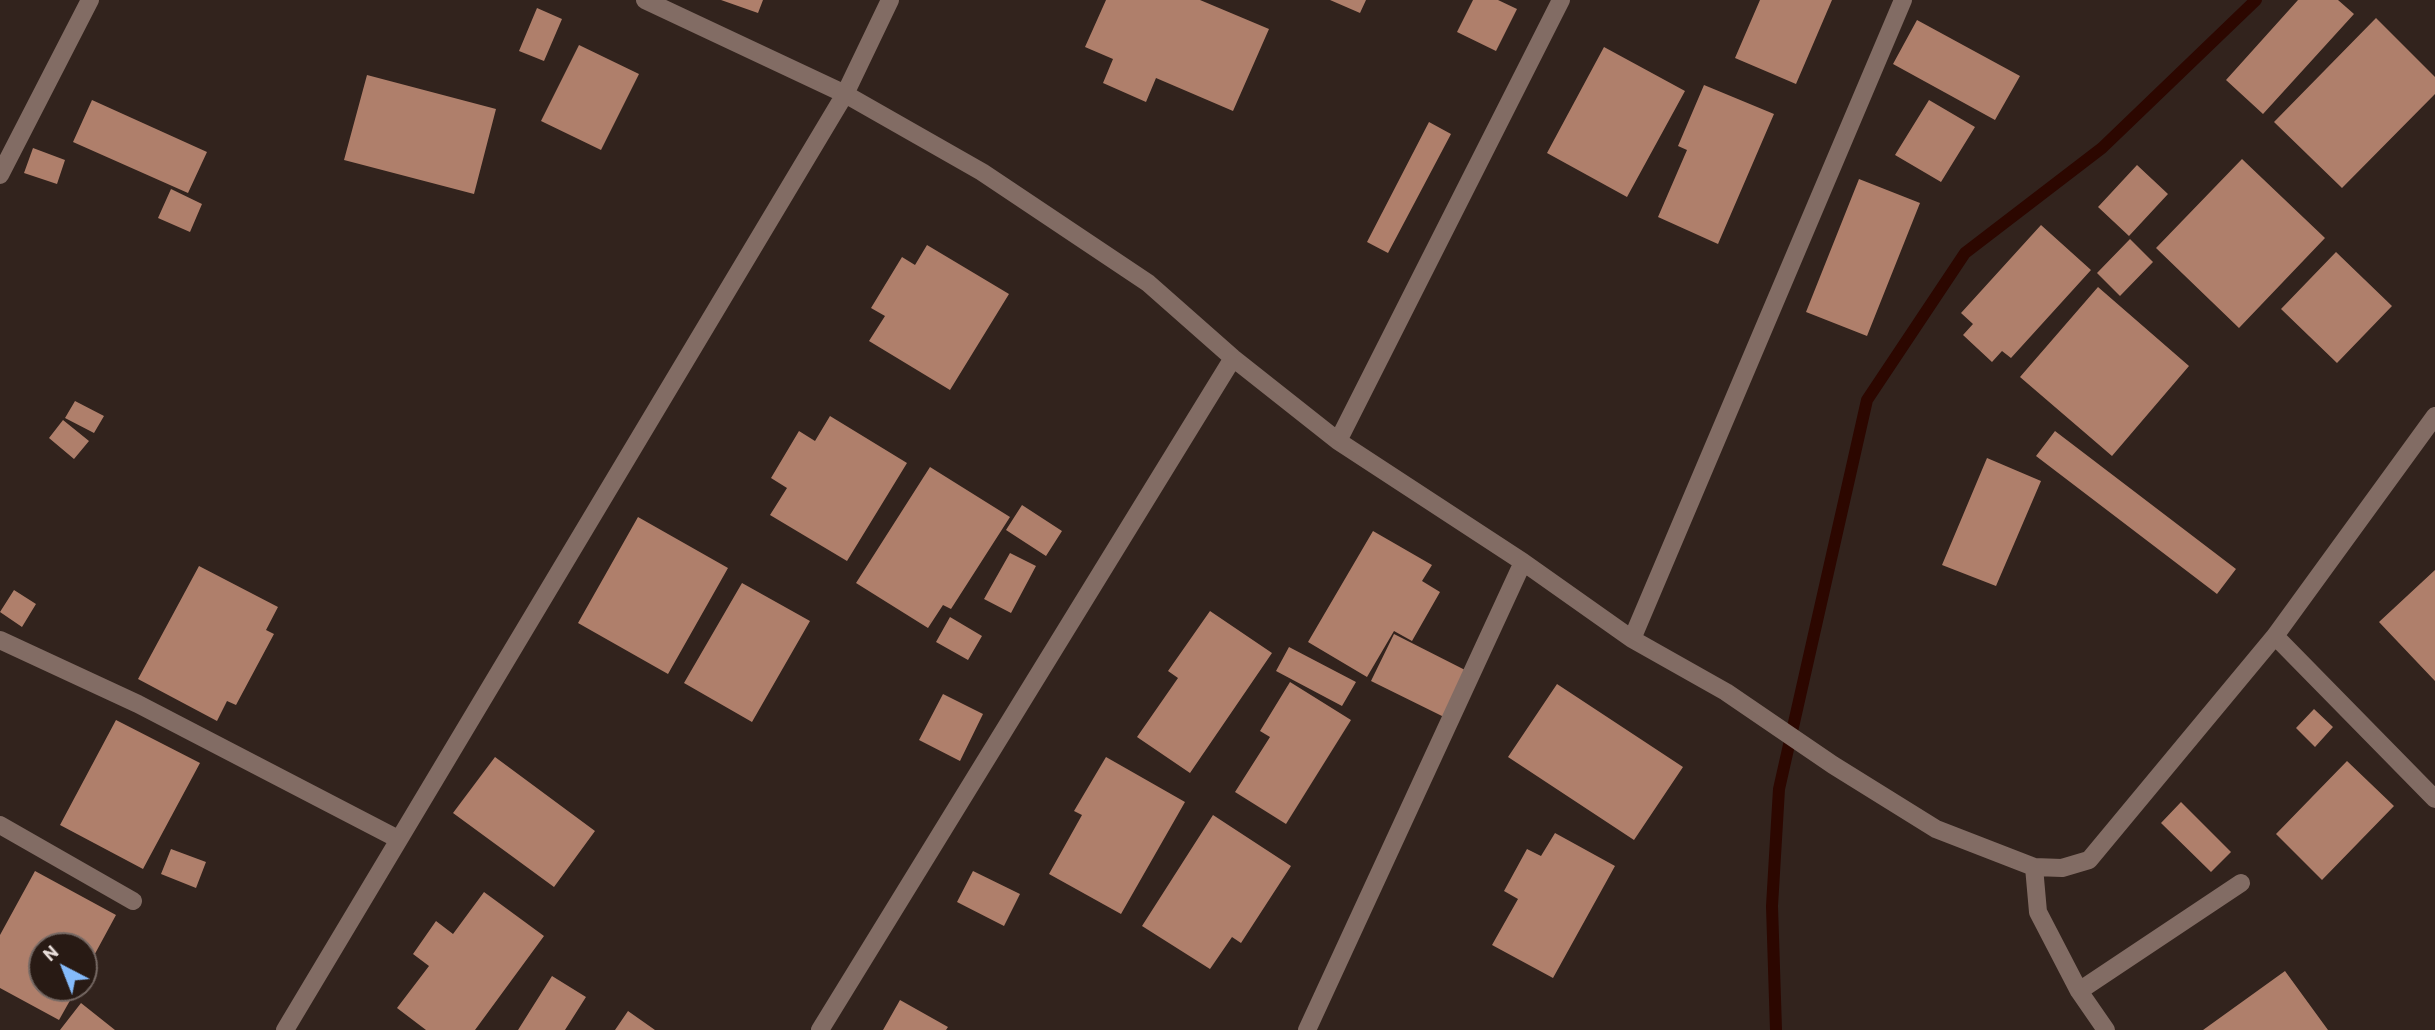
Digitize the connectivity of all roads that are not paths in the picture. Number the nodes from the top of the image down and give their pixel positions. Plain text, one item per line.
1 (90, 0) edge
2 (645, 0) edge
3 (890, 0) edge
4 (1562, 0) edge
5 (1903, 0) edge
6 (845, 94) junction
7 (0, 175) edge
8 (1233, 358) junction
9 (2435, 416) edge
10 (1338, 441) junction
11 (1523, 562) junction
12 (2275, 636) junction
13 (1632, 639) junction
14 (0, 640) edge
15 (2435, 799) edge
16 (0, 825) edge
17 (398, 839) junction
18 (2034, 867) junction
19 (2241, 883) dead end
20 (133, 901) dead end
21 (2079, 991) junction
22 (285, 1030) edge
23 (820, 1030) edge
24 (1307, 1030) edge
25 (2106, 1030) edge

1 - 7 street
2 - 6 street
3 - 6 street
4 - 10 street
5 - 13 street
6 - 8 street
6 - 17 street
8 - 10 street
8 - 23 street
9 - 12 street
10 - 11 street
11 - 13 street
11 - 24 street
12 - 15 street
12 - 18 street
13 - 18 street
14 - 17 street
16 - 20 street
17 - 22 street
18 - 21 street
19 - 21 street
21 - 25 street

